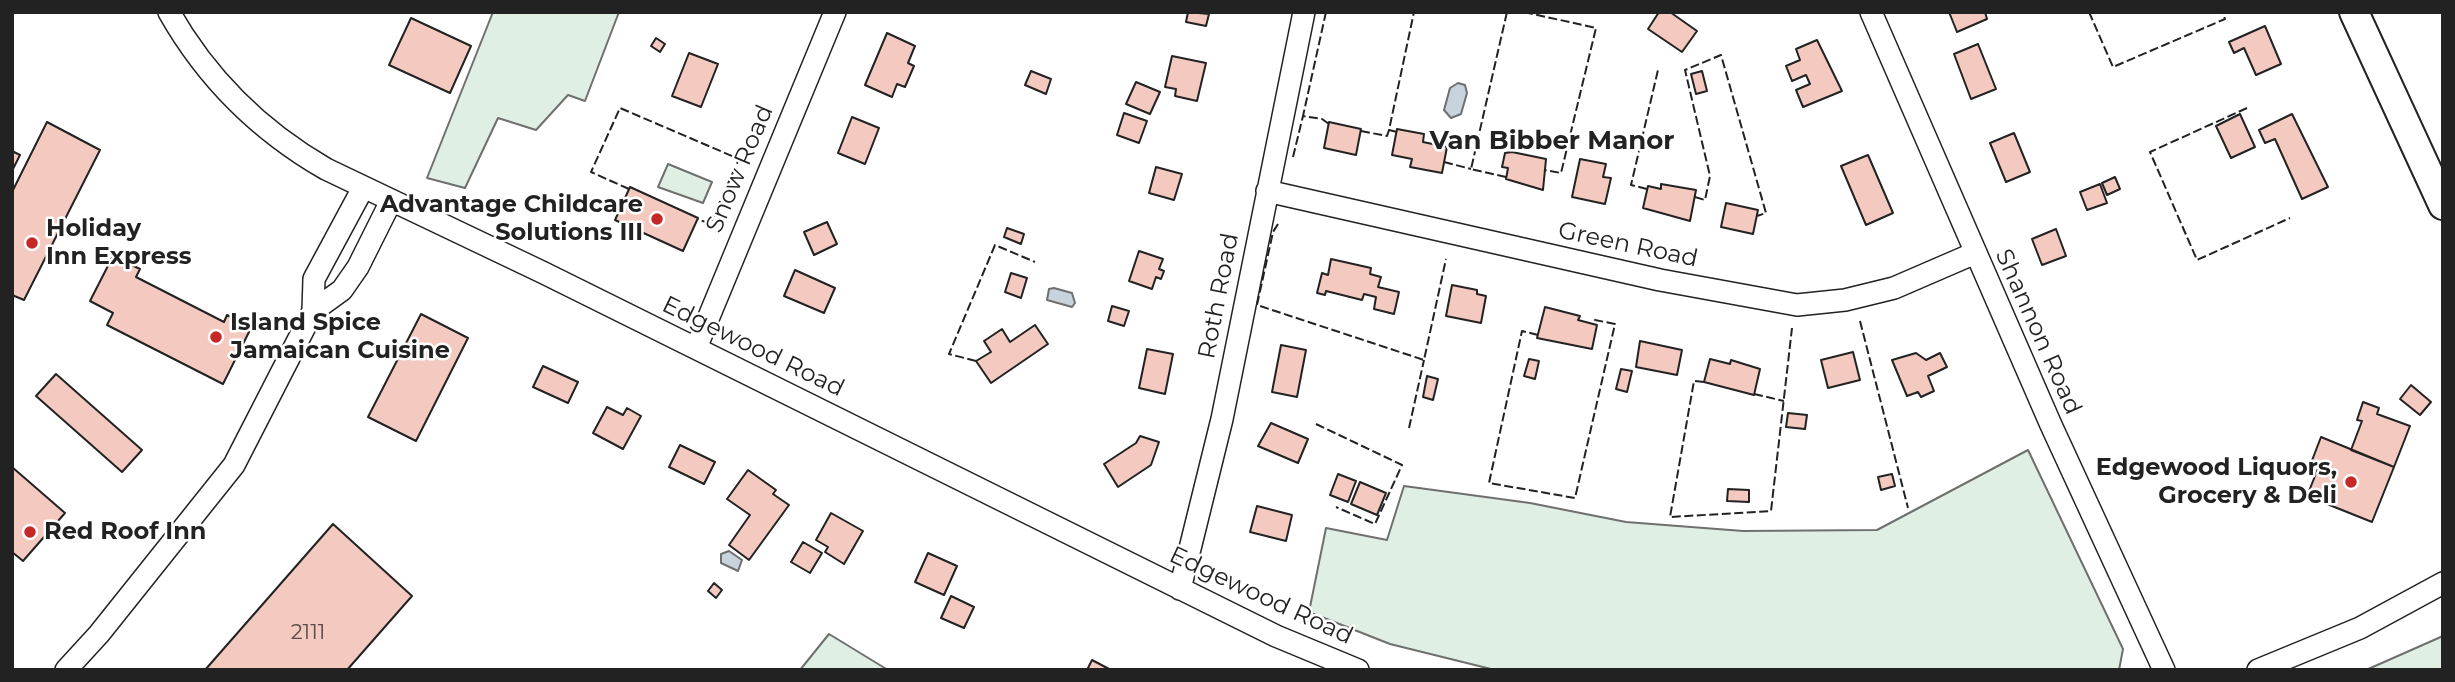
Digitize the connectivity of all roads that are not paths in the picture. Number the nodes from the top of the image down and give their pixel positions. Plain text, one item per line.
1 (169, 12) edge
2 (835, 12) edge
3 (1304, 12) edge
4 (1871, 12) edge
5 (2354, 12) edge
6 (363, 188) junction
7 (1267, 191) junction
8 (391, 201) junction
9 (2443, 205) edge
10 (1975, 253) junction
11 (313, 311) junction
12 (696, 348) junction
13 (2443, 583) edge
14 (1180, 589) junction
15 (66, 670) edge
16 (1358, 670) edge
17 (2164, 670) edge
18 (2258, 670) edge

1 - 6 street, Edgewood Road
2 - 12 street, Snow Road
3 - 7 street, Roth Road
4 - 10 street, Shannon Road
5 - 9 main road
6 - 8 street, Edgewood Road
6 - 11 street
7 - 10 street, Green Road
7 - 14 street, Roth Road
8 - 11 street
8 - 12 street, Edgewood Road
10 - 17 street, Shannon Road
11 - 15 street
12 - 14 street, Edgewood Road
13 - 18 street
14 - 16 street, Edgewood Road

